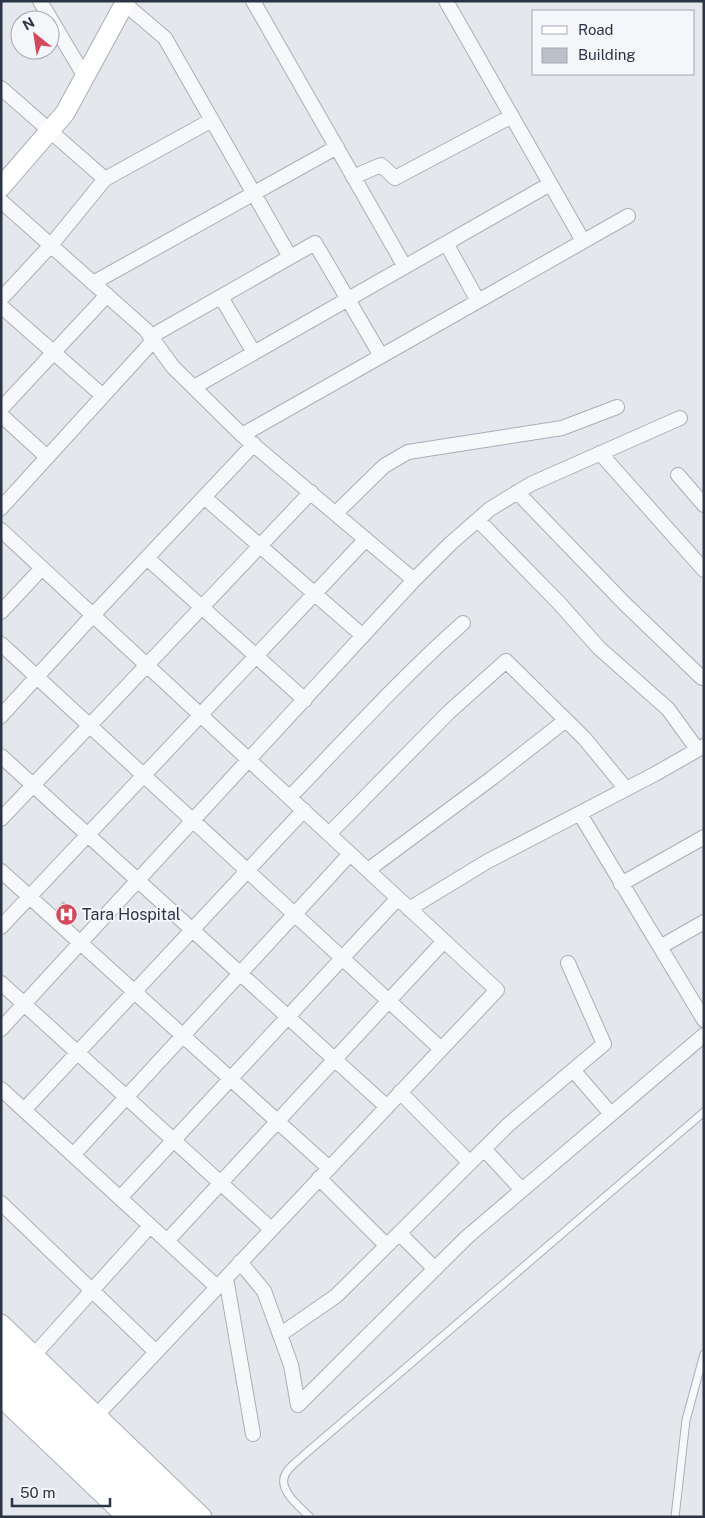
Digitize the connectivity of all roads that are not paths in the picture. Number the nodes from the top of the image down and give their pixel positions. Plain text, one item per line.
1 (40, 1) edge
2 (253, 1) edge
3 (446, 1) edge
4 (125, 3) edge
5 (85, 77) junction
6 (1, 88) edge
7 (512, 116) junction
8 (212, 120) junction
9 (50, 131) junction
10 (337, 147) junction
11 (353, 177) junction
12 (105, 179) junction
13 (550, 184) junction
14 (1, 187) edge
15 (254, 194) junction
16 (1, 201) edge
17 (628, 216) dead end
18 (583, 242) junction
19 (446, 243) junction
20 (50, 245) junction
21 (290, 257) junction
22 (405, 267) junction
23 (93, 283) junction
24 (107, 296) junction
25 (221, 296) junction
26 (1, 299) edge
27 (348, 299) junction
28 (478, 301) junction
29 (1, 306) edge
30 (152, 338) junction
31 (54, 352) junction
32 (254, 353) junction
33 (382, 356) junction
34 (194, 387) junction
35 (103, 396) junction
36 (617, 408) dead end
37 (1, 409) edge
38 (1, 415) edge
39 (680, 418) dead end
40 (242, 435) junction
41 (254, 444) junction
42 (600, 453) junction
43 (47, 457) junction
44 (678, 475) dead end
45 (311, 492) junction
46 (517, 492) junction
47 (204, 497) junction
48 (704, 505) edge
49 (1, 508) edge
50 (336, 513) junction
51 (478, 520) junction
52 (1, 530) edge
53 (366, 539) junction
54 (260, 546) junction
55 (147, 558) junction
56 (42, 568) junction
57 (704, 570) edge
58 (414, 580) junction
59 (314, 593) junction
60 (202, 607) junction
61 (1, 612) edge
62 (93, 615) junction
63 (463, 623) dead end
64 (363, 636) junction
65 (1, 644) edge
66 (256, 656) junction
67 (147, 665) junction
68 (37, 677) junction
69 (702, 678) dead end
70 (304, 700) junction
71 (201, 714) junction
72 (1, 716) edge
73 (566, 720) junction
74 (90, 725) junction
75 (701, 748) edge
76 (1, 756) edge
77 (250, 760) junction
78 (144, 775) junction
79 (34, 785) junction
80 (626, 789) junction
81 (290, 798) junction
82 (304, 810) junction
83 (580, 814) junction
84 (1, 819) edge
85 (194, 821) junction
86 (329, 834) junction
87 (88, 835) junction
88 (704, 836) edge
89 (350, 854) junction
90 (248, 870) junction
91 (368, 870) junction
92 (1, 871) edge
93 (138, 881) junction
94 (621, 884) junction
95 (30, 897) junction
96 (398, 898) junction
97 (409, 909) junction
98 (295, 914) junction
99 (704, 922) edge
100 (1, 927) edge
101 (192, 930) junction
102 (444, 941) junction
103 (81, 943) junction
104 (660, 947) junction
105 (342, 958) junction
106 (568, 963) dead end
107 (240, 973) junction
108 (1, 983) edge
109 (134, 992) junction
110 (698, 998) edge
111 (389, 1000) junction
112 (24, 1004) junction
113 (288, 1017) junction
114 (704, 1020) edge
115 (1, 1029) edge
116 (183, 1035) junction
117 (704, 1035) edge
118 (441, 1049) junction
119 (78, 1052) junction
120 (334, 1060) junction
121 (573, 1070) junction
122 (230, 1078) junction
123 (1, 1089) edge
124 (400, 1092) junction
125 (126, 1096) junction
126 (386, 1107) junction
127 (24, 1110) junction
128 (704, 1112) edge
129 (611, 1114) junction
130 (277, 1121) junction
131 (174, 1140) junction
132 (484, 1149) junction
133 (72, 1154) junction
134 (470, 1163) junction
135 (324, 1173) junction
136 (220, 1183) junction
137 (522, 1190) junction
138 (120, 1198) junction
139 (1, 1203) edge
140 (150, 1226) junction
141 (271, 1229) junction
142 (399, 1233) junction
143 (167, 1241) junction
144 (386, 1246) junction
145 (240, 1262) junction
146 (435, 1269) junction
147 (222, 1282) junction
148 (92, 1290) junction
149 (1, 1324) edge
150 (281, 1334) junction
151 (1, 1345) edge
152 (156, 1352) junction
153 (704, 1354) edge
154 (34, 1355) junction
155 (1, 1371) edge
156 (1, 1396) edge
157 (96, 1416) junction
158 (253, 1434) dead end
159 (127, 1517) edge
160 (153, 1517) edge
161 (180, 1517) edge
162 (202, 1517) edge
163 (310, 1517) edge
164 (675, 1517) edge

1 - 5 street
2 - 10 street
3 - 7 street
4 - 5 street
4 - 8 street
5 - 9 street
6 - 9 street
7 - 11 street
7 - 13 street
8 - 12 street
8 - 15 street
9 - 12 street
9 - 14 street
10 - 11 street
10 - 15 street
11 - 22 street
12 - 20 street
13 - 18 street
13 - 19 street
15 - 21 street
15 - 23 street
16 - 20 street
17 - 18 street
18 - 28 street
19 - 22 street
19 - 28 street
20 - 23 street
20 - 26 street
21 - 25 street
21 - 27 street
22 - 27 street
23 - 24 street
24 - 30 street
24 - 31 street
25 - 30 street
25 - 32 street
27 - 32 street
27 - 33 street
28 - 33 street
29 - 31 street
30 - 34 street
30 - 35 street
31 - 35 street
31 - 37 street
32 - 34 street
33 - 40 street
34 - 40 street
35 - 43 street
36 - 50 street
38 - 43 street
39 - 42 street
40 - 41 street
41 - 45 street
41 - 47 street
42 - 46 street
42 - 57 street
43 - 49 street
44 - 48 street
45 - 50 street
45 - 54 street
46 - 51 street
46 - 69 street
47 - 54 street
47 - 55 street
50 - 53 street
51 - 58 street
51 - 75 street
52 - 56 street
53 - 58 street
53 - 59 street
54 - 59 street
54 - 60 street
55 - 60 street
55 - 62 street
56 - 61 street
56 - 62 street
58 - 64 street
59 - 64 street
59 - 66 street
60 - 66 street
60 - 67 street
62 - 67 street
62 - 68 street
63 - 81 street
64 - 70 street
65 - 68 street
66 - 70 street
66 - 71 street
67 - 71 street
67 - 74 street
68 - 72 street
68 - 74 street
70 - 77 street
71 - 77 street
71 - 78 street
73 - 80 street
73 - 86 street
73 - 91 street
74 - 78 street
74 - 79 street
75 - 80 street
76 - 79 street
77 - 81 street
77 - 85 street
78 - 85 street
78 - 87 street
79 - 84 street
79 - 87 street
80 - 83 street
81 - 82 street
82 - 86 street
82 - 90 street
83 - 94 street
83 - 97 street
85 - 90 street
85 - 93 street
86 - 89 street
87 - 93 street
87 - 95 street
88 - 94 street
89 - 91 street
89 - 98 street
90 - 98 street
90 - 101 street
91 - 96 street
92 - 95 street
93 - 101 street
93 - 103 street
94 - 104 street
95 - 100 street
95 - 103 street
96 - 97 street
96 - 105 street
97 - 102 street
98 - 105 street
98 - 107 street
99 - 104 street
101 - 107 street
101 - 109 street
102 - 111 street
102 - 118 street
103 - 109 street
103 - 112 street
104 - 110 street
105 - 111 street
105 - 113 street
106 - 121 street
107 - 113 street
107 - 116 street
108 - 112 street
109 - 116 street
109 - 119 street
110 - 114 street
111 - 118 street
111 - 120 street
112 - 115 street
112 - 119 street
113 - 120 street
113 - 122 street
116 - 122 street
116 - 125 street
117 - 129 street
118 - 124 street
119 - 125 street
119 - 127 street
120 - 126 street
120 - 130 street
121 - 129 street
121 - 132 street
122 - 130 street
122 - 131 street
123 - 127 street
124 - 126 street
124 - 134 street
125 - 131 street
125 - 133 street
126 - 135 street
127 - 133 street
128 - 163 lane
129 - 137 street
130 - 135 street
130 - 136 street
131 - 136 street
131 - 138 street
132 - 134 street
132 - 137 street
133 - 138 street
134 - 142 street
135 - 141 street
135 - 144 street
136 - 141 street
136 - 143 street
137 - 146 street
138 - 140 street
139 - 148 street
140 - 143 street
140 - 148 street
141 - 145 street
142 - 144 street
142 - 146 street
143 - 147 street
144 - 150 street
145 - 147 street
145 - 150 street
146 - 150 street
147 - 152 street
147 - 158 street
148 - 152 street
148 - 154 street
149 - 154 street
151 - 161 highway
152 - 157 street
153 - 164 lane
154 - 157 street
155 - 160 highway
156 - 159 street
157 - 162 street

